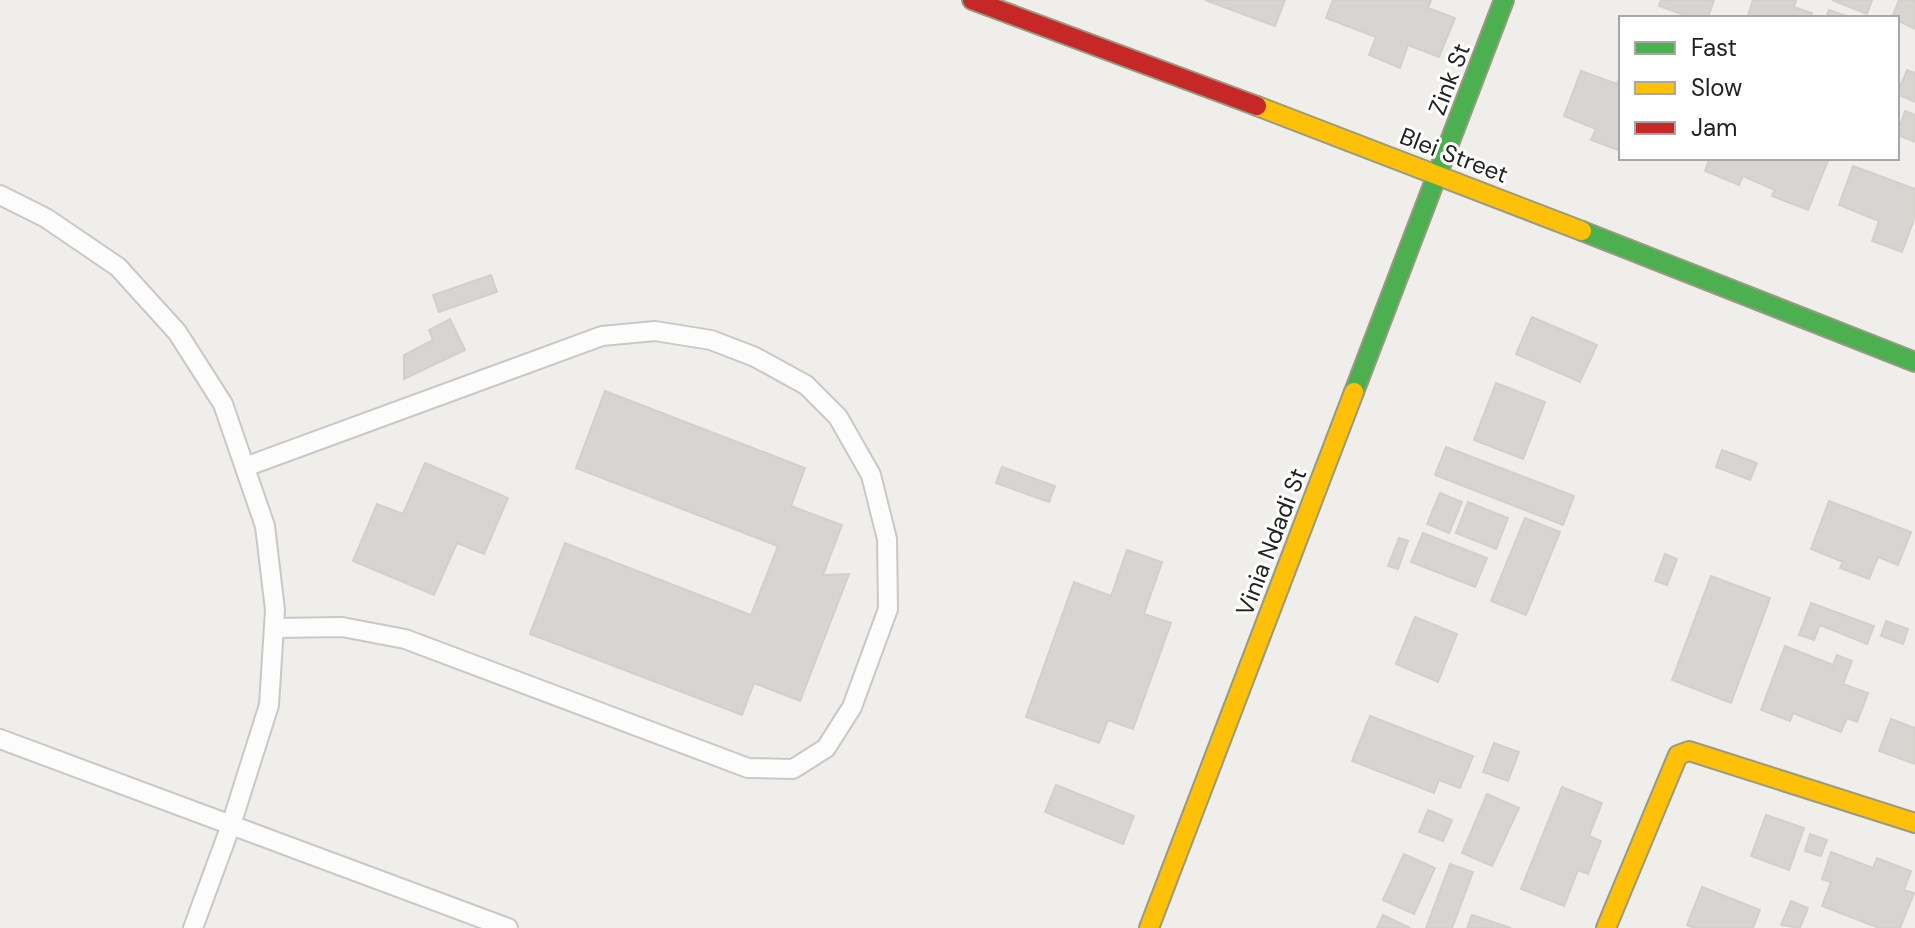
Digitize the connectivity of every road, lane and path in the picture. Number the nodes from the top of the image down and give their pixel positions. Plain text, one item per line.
1 (972, 0) edge
2 (1504, 0) edge
3 (1438, 174) junction
4 (0, 195) edge
5 (1915, 362) edge
6 (245, 467) junction
7 (274, 628) junction
8 (0, 739) edge
9 (1915, 823) edge
10 (231, 825) junction
11 (193, 928) edge
12 (508, 928) edge
13 (1149, 928) edge
14 (1606, 928) edge

1 - 3 street, Blei Street
2 - 3 street, Zink St
3 - 5 street, Blei Street
3 - 13 street, Vinia Ndadi St
4 - 6 lane
6 - 7 lane
6 - 7 lane
7 - 10 lane
8 - 10 lane
9 - 14 street
10 - 11 lane
10 - 12 lane

